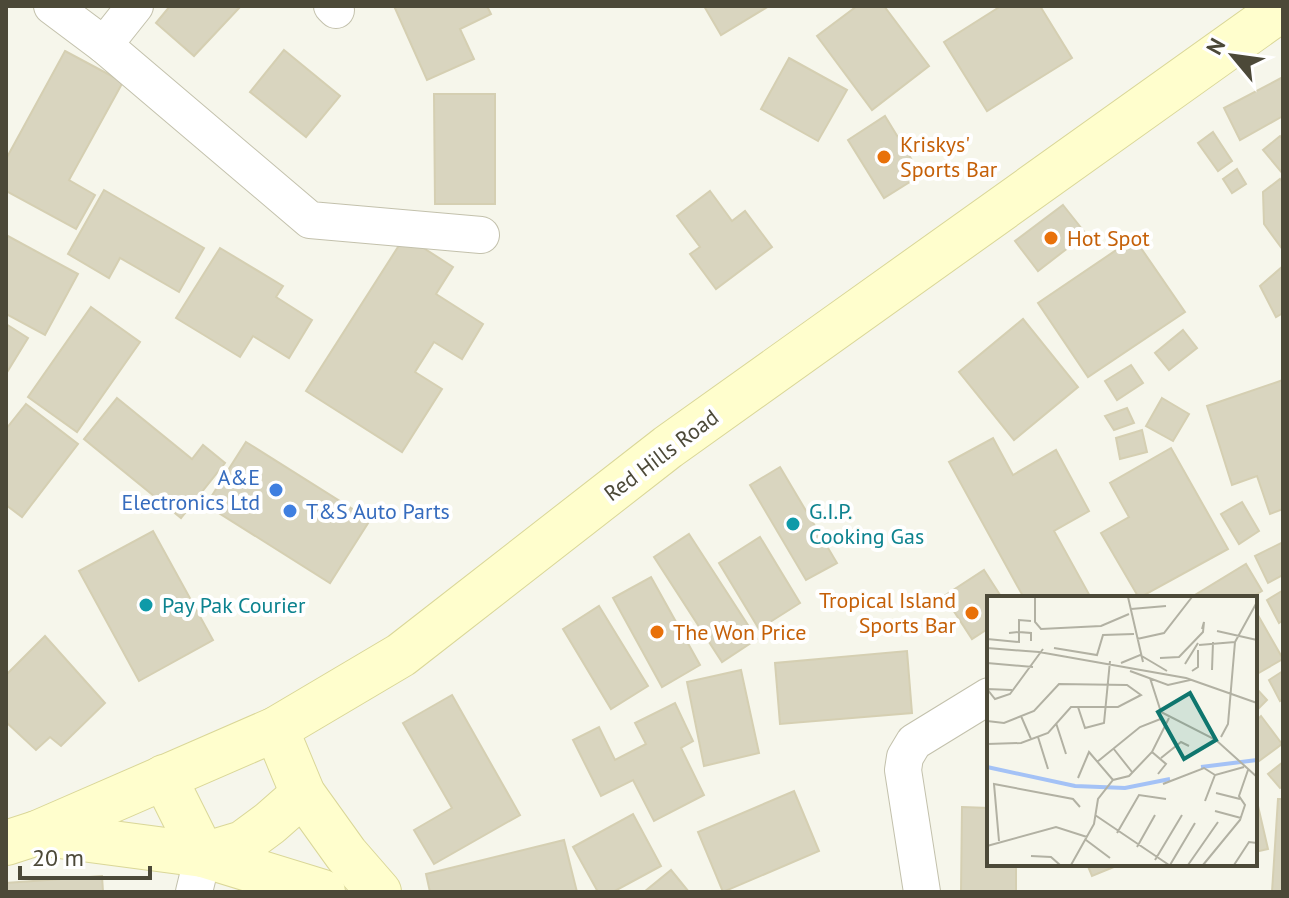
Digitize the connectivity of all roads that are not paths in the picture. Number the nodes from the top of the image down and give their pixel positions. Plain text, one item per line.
1 (52, 6) edge
2 (135, 6) edge
3 (1283, 8) edge
4 (104, 45) junction
5 (481, 235) dead end
6 (987, 697) edge
7 (276, 729) junction
8 (164, 777) junction
9 (303, 794) junction
10 (21, 838) edge
11 (199, 874) edge
12 (323, 892) edge
13 (379, 892) edge
14 (922, 892) edge

1 - 4 street
2 - 4 street
3 - 7 main road, Red Hills Road
4 - 5 street
6 - 14 street
7 - 8 main road, Red Hills Road
7 - 9 main road
8 - 10 main road, Red Hills Road
8 - 11 main road
9 - 11 main road
9 - 13 main road
10 - 11 main road
11 - 12 main road

